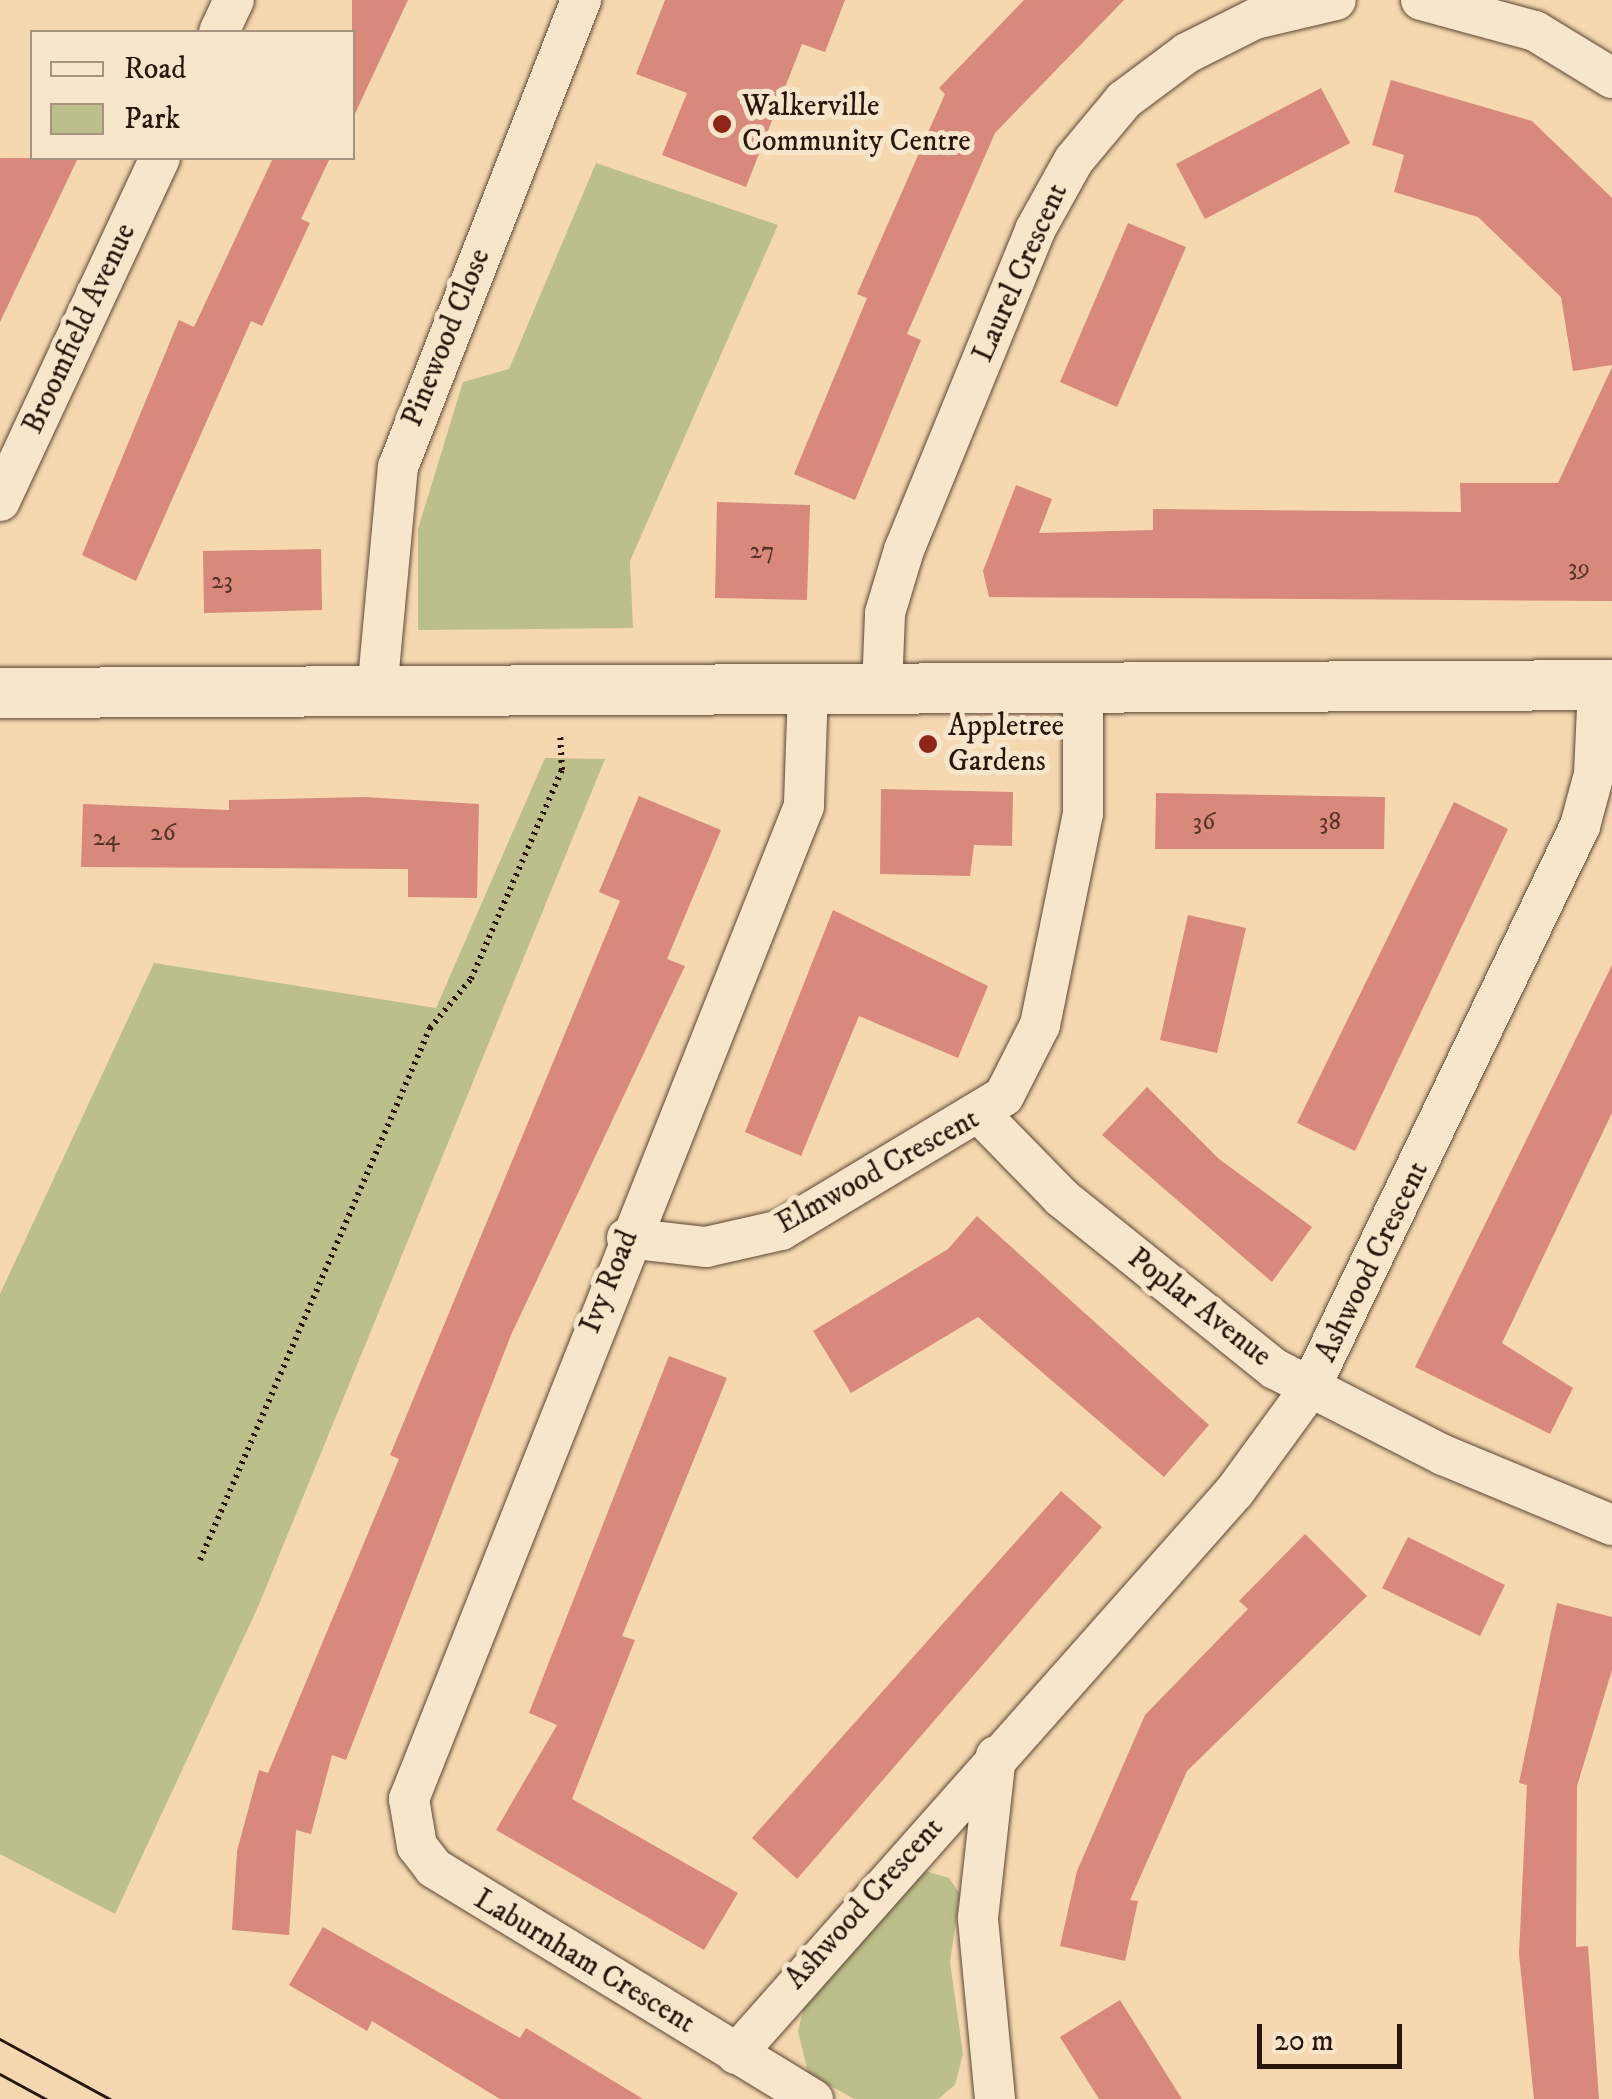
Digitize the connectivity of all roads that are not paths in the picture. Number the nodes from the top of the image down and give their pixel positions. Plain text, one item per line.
1 (234, 0) edge
2 (581, 0) edge
3 (1336, 0) edge
4 (1421, 0) edge
5 (220, 30) edge
6 (1612, 78) edge
7 (159, 160) edge
8 (0, 501) edge
9 (1605, 685) edge
10 (1083, 688) junction
11 (808, 689) junction
12 (882, 689) junction
13 (377, 692) junction
14 (0, 693) edge
15 (982, 1116) junction
16 (627, 1238) junction
17 (1310, 1388) junction
18 (1612, 1526) edge
19 (996, 1756) junction
20 (434, 1868) joint
21 (736, 2054) junction
22 (813, 2099) edge
23 (996, 2099) edge

1 - 5 street
2 - 13 street, Pinewood Close
3 - 12 street, Laurel Crescent
4 - 6 street
7 - 8 street, Broomfield Avenue
9 - 10 street
9 - 17 street, Ashwood Crescent
10 - 12 street
10 - 15 street, Elmwood Crescent
11 - 12 street
11 - 13 street
11 - 16 street, Ivy Road
13 - 14 street
15 - 16 street, Elmwood Crescent
15 - 17 street, Poplar Avenue
16 - 20 street, Ivy Road
17 - 18 street, Poplar Avenue
17 - 19 street, Ashwood Crescent
19 - 21 street, Ashwood Crescent
19 - 23 street, Ashwood Crescent
20 - 21 street, Laburnham Crescent
21 - 22 street, Laburnham Crescent

